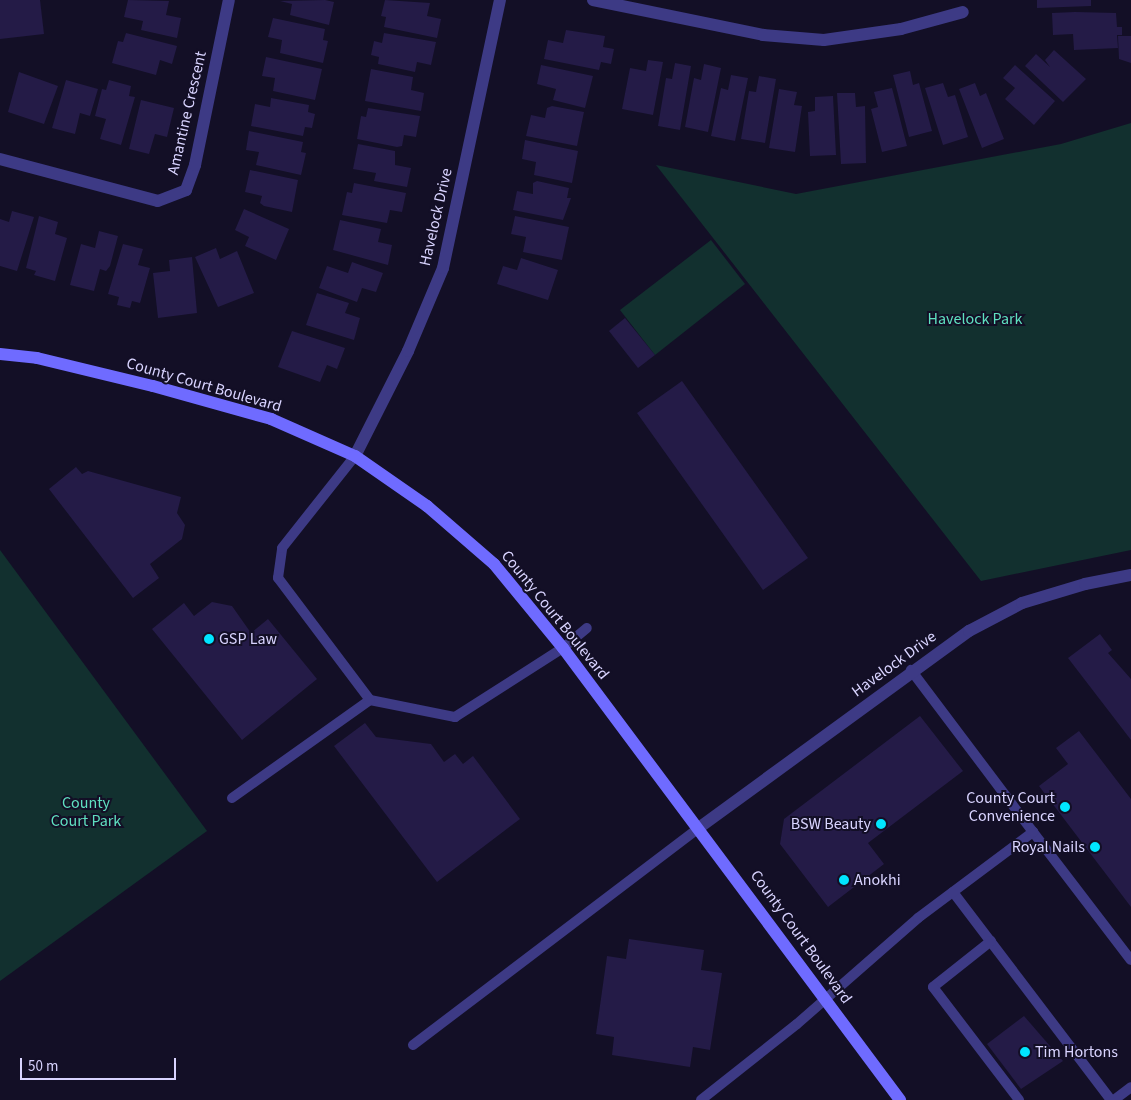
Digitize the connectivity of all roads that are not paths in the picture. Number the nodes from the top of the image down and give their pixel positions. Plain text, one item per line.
1 (229, 0) edge
2 (500, 0) edge
3 (593, 0) edge
4 (963, 12) dead end
5 (0, 159) edge
6 (0, 354) edge
7 (355, 456) junction
8 (1131, 576) edge
9 (587, 628) dead end
10 (563, 648) junction
11 (911, 670) junction
12 (370, 700) junction
13 (232, 798) dead end
14 (700, 827) junction
15 (1033, 832) junction
16 (953, 892) junction
17 (991, 941) junction
18 (1131, 960) edge
19 (826, 999) junction
20 (413, 1046) dead end
21 (1131, 1087) edge
22 (700, 1100) edge
23 (900, 1100) edge
24 (1019, 1100) edge
25 (1113, 1100) edge

1 - 5 street, Amantine Crescent
2 - 7 street, Havelock Drive
3 - 4 street
6 - 7 street, County Court Boulevard
7 - 10 street, County Court Boulevard
7 - 12 lane
8 - 11 street, Havelock Drive
9 - 10 lane
10 - 12 lane
10 - 14 street, County Court Boulevard
11 - 14 street, Havelock Drive
11 - 15 lane
12 - 13 lane
14 - 19 street, County Court Boulevard
14 - 20 lane
15 - 16 lane
15 - 18 lane
16 - 17 lane
16 - 19 lane
17 - 24 lane
17 - 25 lane
19 - 22 lane
19 - 23 street, County Court Boulevard
21 - 25 lane

